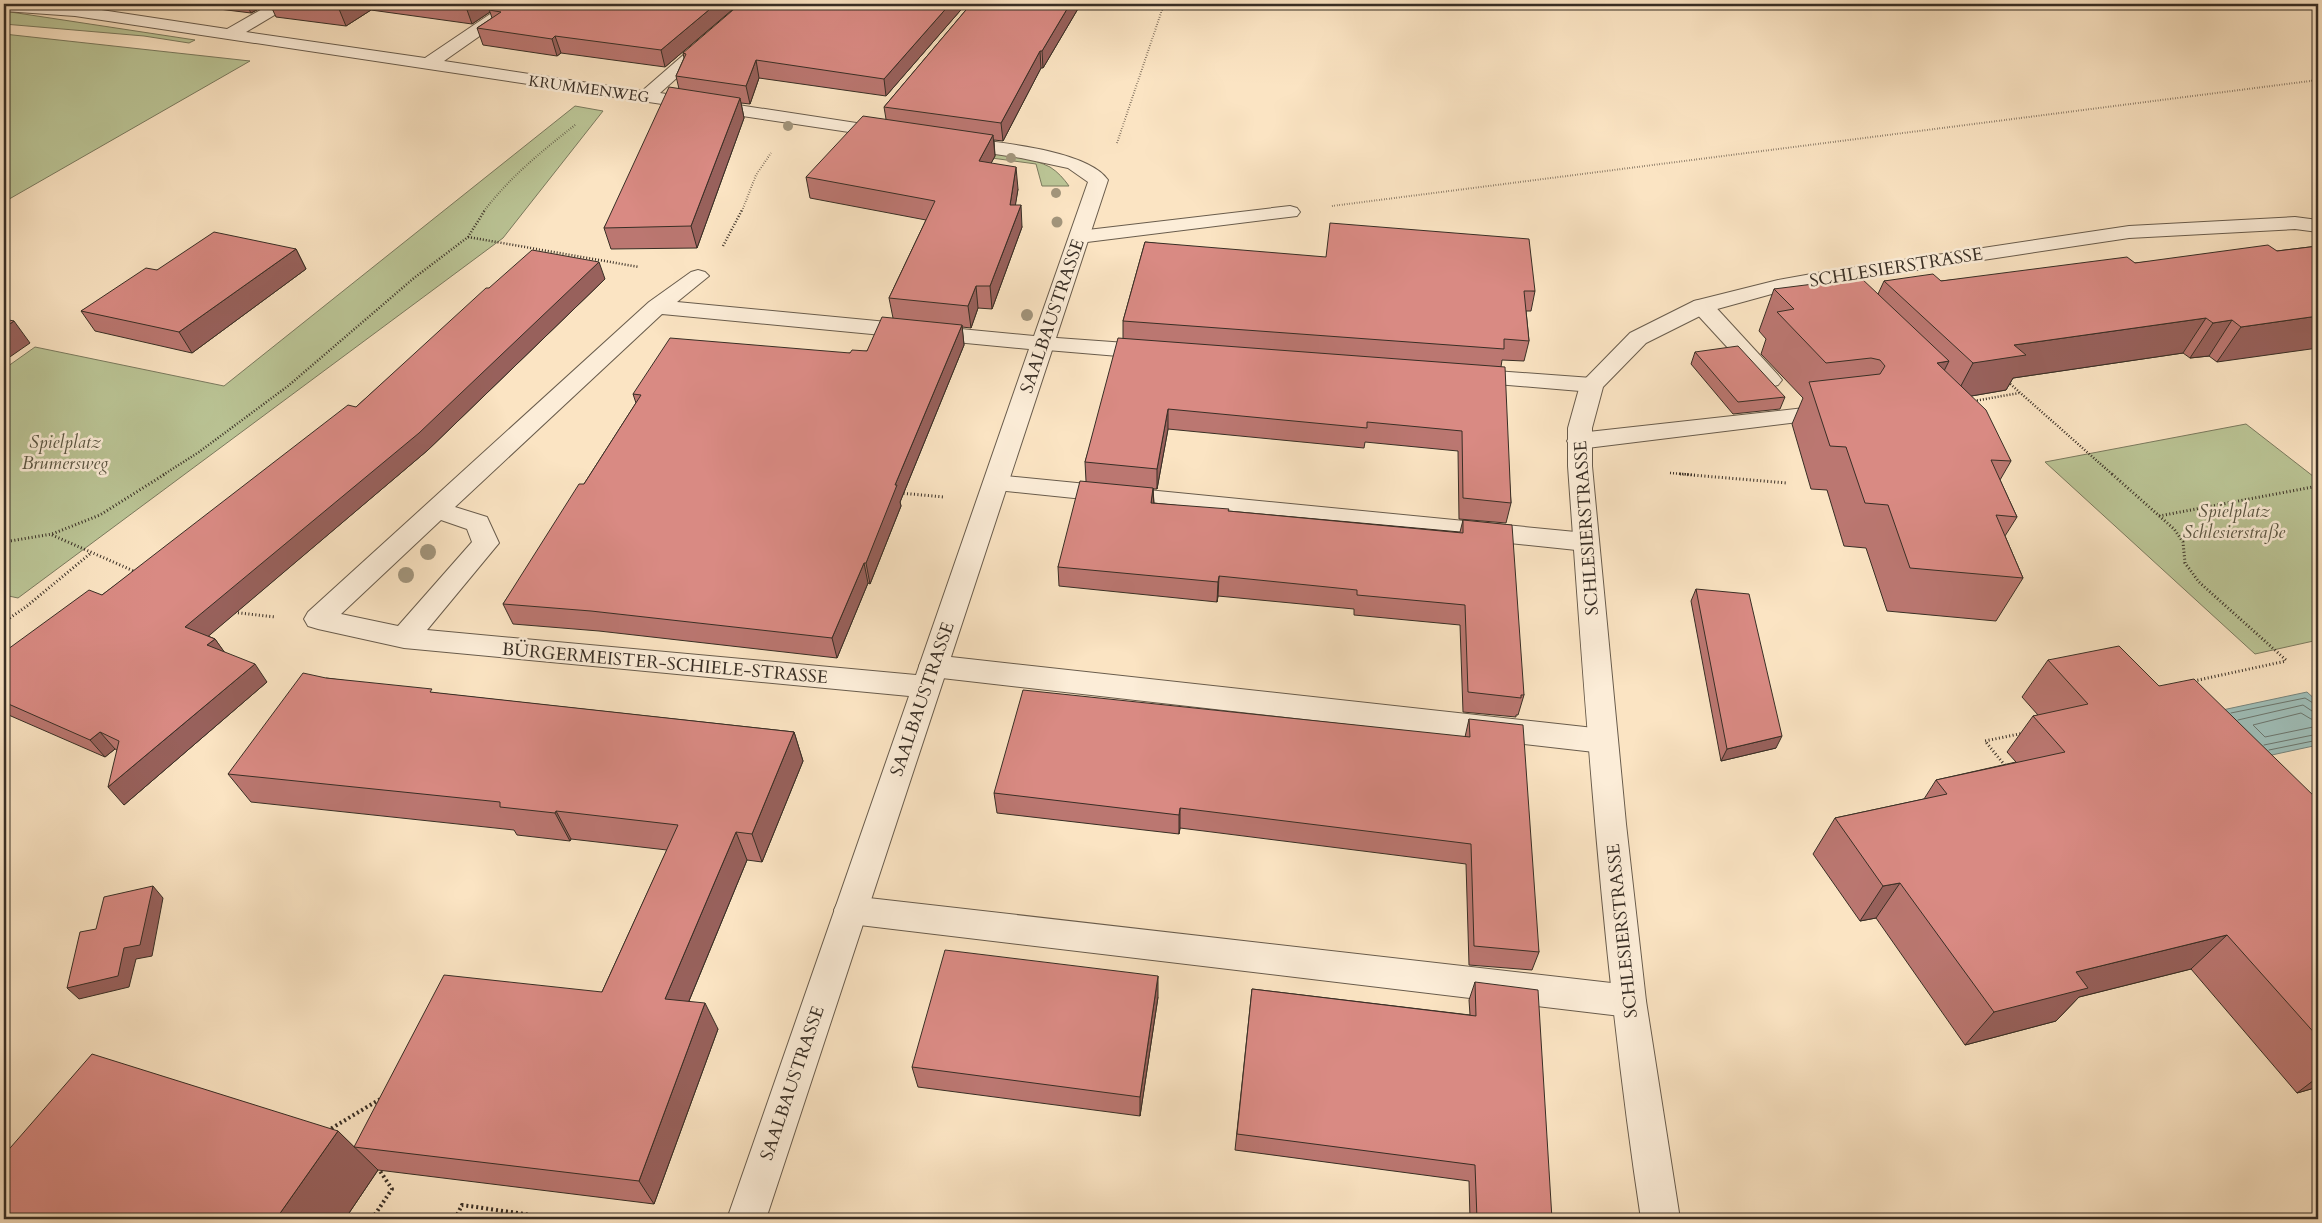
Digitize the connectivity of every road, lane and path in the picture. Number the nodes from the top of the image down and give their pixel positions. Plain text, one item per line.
1 (47, 4) edge
2 (282, 4) edge
3 (515, 4) edge
4 (752, 4) edge
5 (1164, 4) edge
6 (4, 6) edge
7 (82, 7) edge
8 (228, 35) junction
9 (427, 65) junction
10 (2318, 80) edge
11 (645, 97) junction
12 (882, 116) dead end
13 (578, 123) dead end
14 (870, 130) junction
15 (908, 136) edge
16 (938, 140) edge
17 (772, 152) dead end
18 (1098, 180) junction
19 (1290, 212) joint
20 (2318, 216) edge
21 (2296, 223) junction
22 (2318, 226) edge
23 (468, 237) junction
24 (1079, 237) junction
25 (698, 276) junction
26 (1817, 279) junction
27 (1838, 299) edge
28 (1702, 306) junction
29 (657, 308) junction
30 (1043, 344) junction
31 (1173, 354) edge
32 (1451, 374) edge
33 (2005, 380) edge
34 (1592, 385) junction
35 (2019, 393) junction
36 (1971, 401) edge
37 (1852, 409) edge
38 (1802, 416) junction
39 (1579, 442) junction
40 (1668, 473) dead end
41 (1787, 482) dead end
42 (2318, 486) edge
43 (893, 492) edge
44 (993, 492) junction
45 (436, 510) junction
46 (2158, 516) junction
47 (52, 534) junction
48 (4, 542) edge
49 (1586, 542) junction
50 (90, 553) junction
51 (145, 576) edge
52 (227, 610) edge
53 (318, 619) junction
54 (4, 622) edge
55 (404, 638) junction
56 (929, 676) junction
57 (2185, 682) edge
58 (2032, 731) dead end
59 (1603, 741) junction
60 (2011, 773) edge
61 (851, 910) junction
62 (1629, 1001) junction
63 (387, 1089) edge
64 (383, 1098) junction
65 (382, 1107) edge
66 (325, 1132) edge
67 (378, 1161) edge
68 (372, 1219) edge
69 (455, 1219) edge
70 (559, 1219) edge
71 (746, 1219) edge
72 (1660, 1219) edge

1 - 7 street, KRUMMENWEG
2 - 8 street
3 - 9 street
4 - 11 street
5 - 18 path
6 - 7 street, KRUMMENWEG
7 - 8 street, KRUMMENWEG
8 - 9 street, KRUMMENWEG
9 - 11 street, KRUMMENWEG
10 - 19 path
11 - 14 street, KRUMMENWEG
12 - 14 street
13 - 23 path
14 - 15 street, KRUMMENWEG
16 - 18 street
17 - 25 path
18 - 24 street, SAALBAUSTRASSE
19 - 24 street
20 - 21 street
21 - 22 street, SCHLESIERSTRASSE
21 - 26 street, SCHLESIERSTRASSE
23 - 25 path
23 - 47 path
24 - 30 street, SAALBAUSTRASSE
25 - 29 street
26 - 27 street
26 - 28 street, SCHLESIERSTRASSE
28 - 34 street, SCHLESIERSTRASSE
28 - 38 street
29 - 30 street
29 - 45 street
30 - 31 street
30 - 44 street, SAALBAUSTRASSE
32 - 34 street
33 - 35 path
34 - 39 street, SCHLESIERSTRASSE
35 - 36 path
35 - 46 path
37 - 38 street
38 - 39 street
39 - 49 street, SCHLESIERSTRASSE
40 - 41 path
42 - 46 path
43 - 44 path
44 - 49 street
44 - 56 street, SAALBAUSTRASSE
45 - 53 street
45 - 55 street
46 - 57 path
47 - 48 path
47 - 50 path
49 - 59 street, SCHLESIERSTRASSE
50 - 51 path
50 - 54 path
52 - 53 path
53 - 55 street, BÜRGERMEISTER-SCHIELE-STRASSE
55 - 56 street, BÜRGERMEISTER-SCHIELE-STRASSE
56 - 59 street, BÜRGERMEISTER-SCHIELE-STRASSE
56 - 61 street, SAALBAUSTRASSE
58 - 60 path
59 - 62 street, SCHLESIERSTRASSE
61 - 62 street
61 - 71 street, SAALBAUSTRASSE
62 - 72 street, SCHLESIERSTRASSE
63 - 64 path
64 - 65 path
64 - 66 path
67 - 68 path
69 - 70 path

